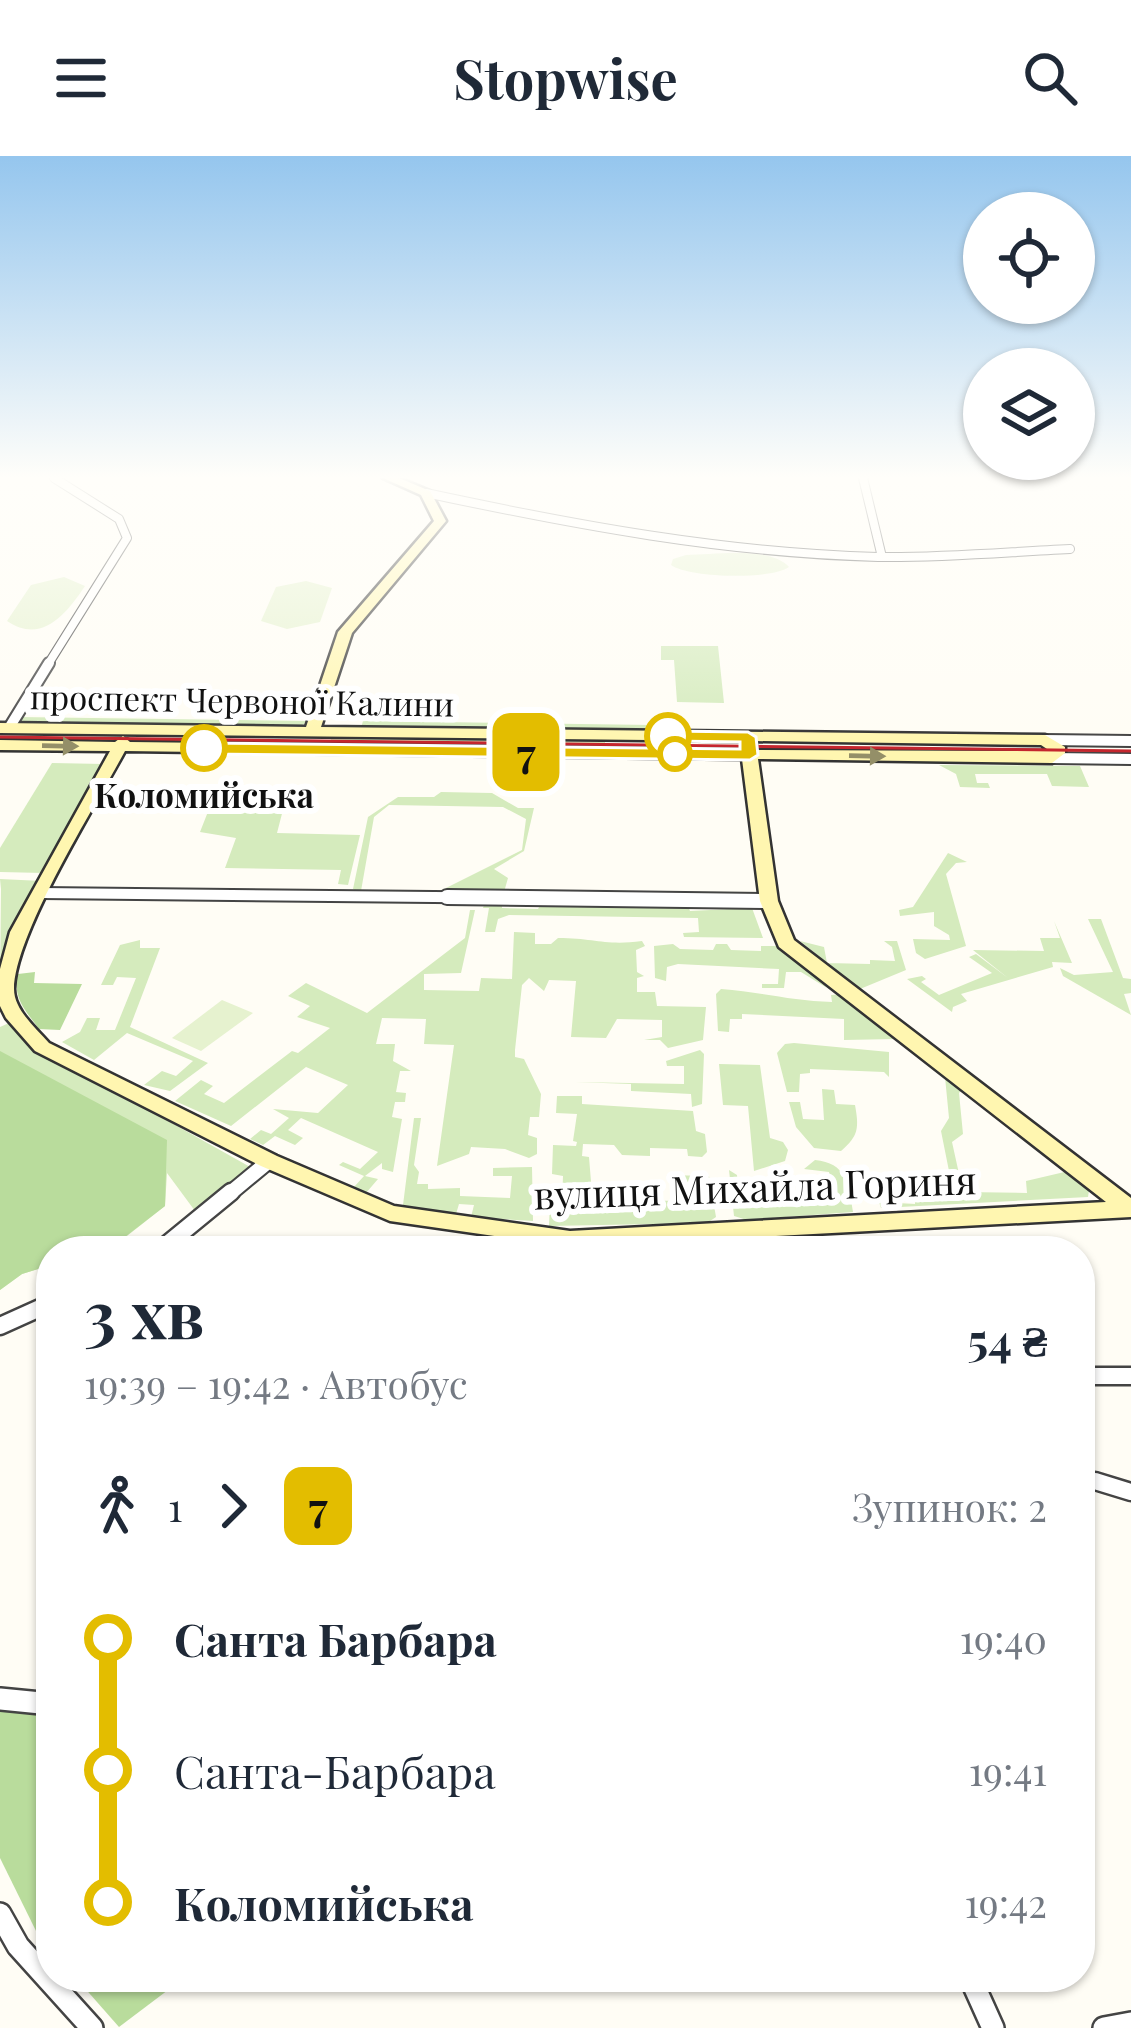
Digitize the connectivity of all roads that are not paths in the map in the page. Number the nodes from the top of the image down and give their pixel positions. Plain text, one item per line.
1 (109, 565) edge
2 (403, 565) edge
3 (4, 728) edge
4 (311, 732) junction
5 (125, 738) junction
6 (1045, 740) junction
7 (1131, 741) edge
8 (0, 746) edge
9 (749, 746) junction
10 (1052, 758) junction
11 (1131, 759) edge
12 (41, 893) junction
13 (769, 901) junction
14 (269, 1161) junction
15 (1130, 1208) edge
16 (177, 1236) edge
17 (518, 1236) edge
18 (706, 1236) edge
19 (36, 1310) edge
20 (0, 1326) edge
21 (1095, 1376) edge
22 (1131, 1376) edge
23 (1095, 1481) edge
24 (1131, 1492) edge
25 (0, 1699) edge
26 (36, 1703) edge
27 (0, 1914) edge
28 (36, 1966) edge
29 (60, 1992) edge
30 (977, 1992) edge
31 (1131, 2024) edge
32 (92, 2028) edge
33 (993, 2028) edge
34 (1104, 2028) edge

1 - 3 street
2 - 4 main road
3 - 5 main road, проспект Червоної Калини
4 - 5 main road, проспект Червоної Калини
4 - 9 main road, проспект Червоної Калини
8 -> 5 main road, проспект Червоної Калини
5 - 9 main road, проспект Червоної Калини
5 - 12 main road, вулиця Михайла Гориня
6 - 7 street, проспект Червоної Калини
6 - 9 main road, проспект Червоної Калини
6 - 10 main road
9 -> 10 main road, проспект Червоної Калини
9 - 13 main road
10 - 11 street, проспект Червоної Калини
12 - 13 street
12 - 14 main road, вулиця Михайла Гориня
13 - 15 main road
14 - 16 street
14 - 17 main road, вулиця Михайла Гориня
15 - 18 main road, вулиця Михайла Гориня
19 - 20 street
21 - 22 street
23 - 24 street
25 - 26 street
27 - 28 street
29 - 32 street
30 - 33 street
31 - 34 street

